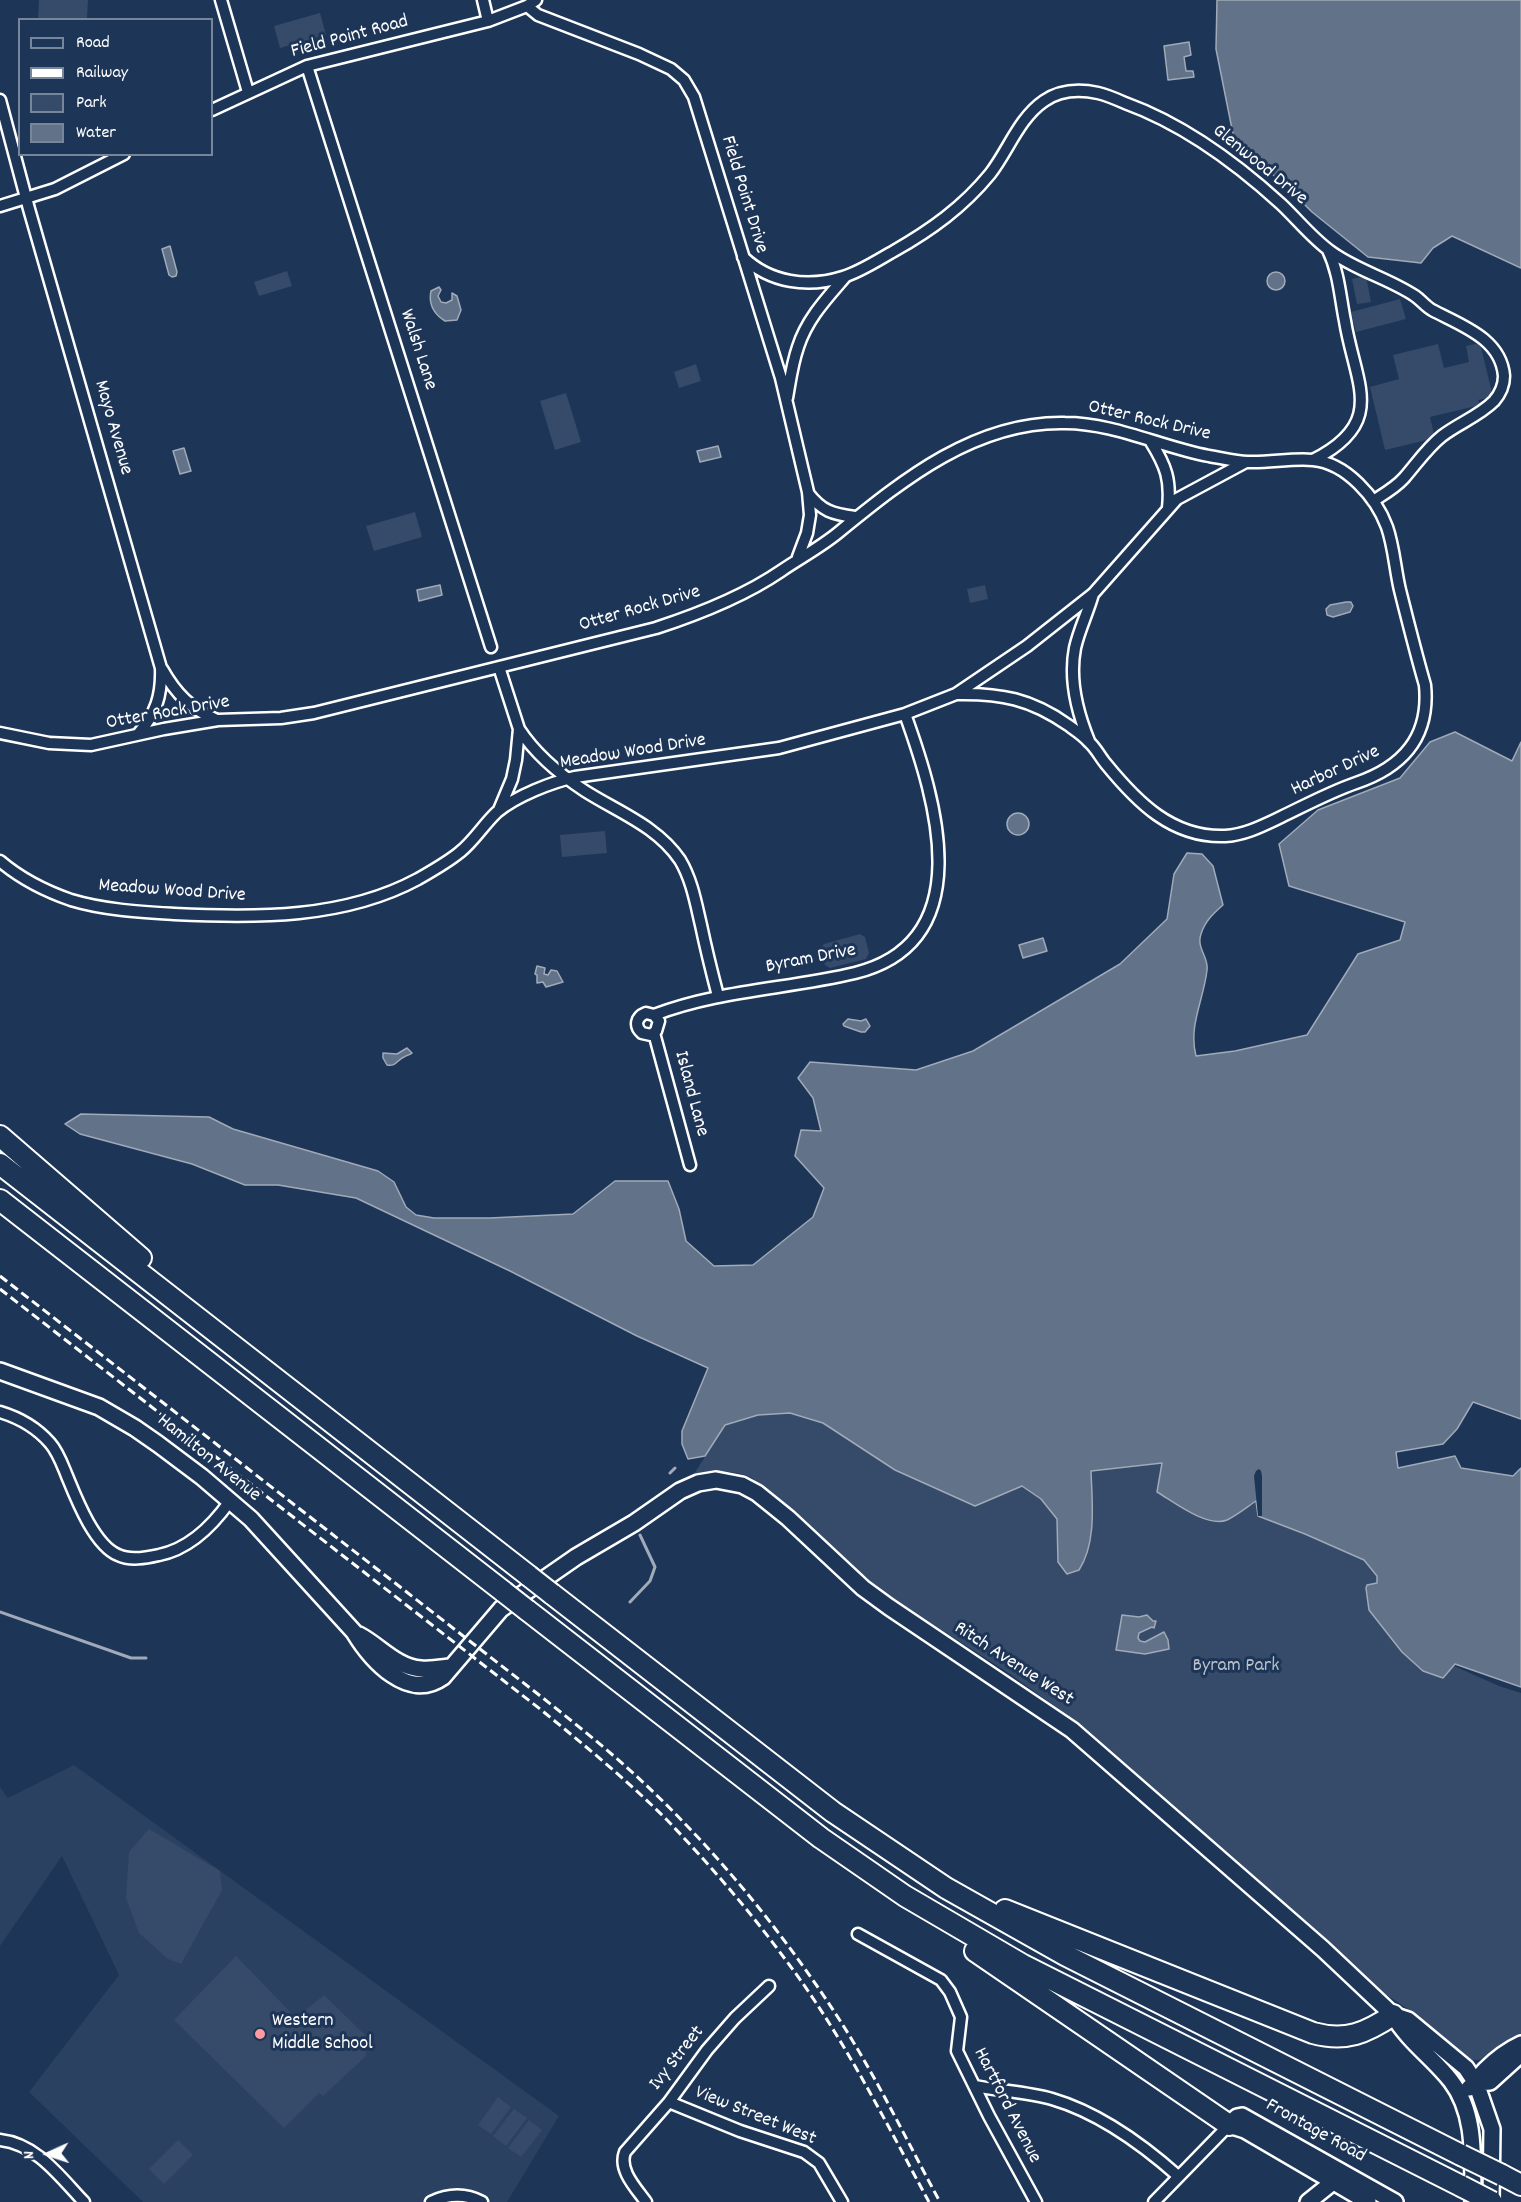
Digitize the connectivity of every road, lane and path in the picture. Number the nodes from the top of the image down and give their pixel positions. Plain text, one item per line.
1 (221, 0) edge
2 (483, 0) edge
3 (531, 3) edge
4 (488, 21) junction
5 (307, 66) junction
6 (248, 92) junction
7 (0, 100) edge
8 (213, 110) edge
9 (120, 156) edge
10 (27, 198) junction
11 (0, 206) edge
12 (1328, 250) junction
13 (743, 257) junction
14 (845, 277) junction
15 (786, 402) junction
16 (1151, 442) junction
17 (1313, 460) junction
18 (1245, 462) junction
19 (808, 492) junction
20 (1372, 501) junction
21 (1168, 508) junction
22 (855, 517) junction
23 (797, 560) junction
24 (1093, 594) junction
25 (491, 647) dead end
26 (499, 667) junction
27 (161, 668) junction
28 (956, 694) junction
29 (905, 714) junction
30 (218, 720) junction
31 (519, 729) junction
32 (0, 732) edge
33 (138, 734) junction
34 (1089, 742) junction
35 (568, 778) junction
36 (498, 812) junction
37 (0, 861) edge
38 (718, 996) junction
39 (654, 1015) junction
40 (654, 1033) junction
41 (0, 1136) edge
42 (0, 1164) edge
43 (690, 1164) dead end
44 (0, 1200) edge
45 (244, 1354) junction
46 (0, 1371) edge
47 (0, 1412) edge
48 (230, 1501) junction
49 (576, 1557) joint
50 (889, 1852) junction
51 (877, 1878) junction
52 (858, 1934) dead end
53 (769, 1986) dead end
54 (1393, 2015) junction
55 (1521, 2044) edge
56 (1521, 2054) edge
57 (1476, 2083) junction
58 (975, 2086) junction
59 (1458, 2095) junction
60 (669, 2102) junction
61 (1229, 2125) junction
62 (0, 2140) edge
63 (1345, 2173) junction
64 (1178, 2176) junction
65 (1332, 2182) junction
66 (1521, 2185) edge
67 (1467, 2194) edge
68 (84, 2202) edge
69 (431, 2202) edge
70 (482, 2202) edge
71 (645, 2202) edge
72 (842, 2202) edge
73 (1036, 2202) edge
74 (1154, 2202) edge
75 (1308, 2202) edge
76 (1368, 2202) edge
77 (1395, 2202) edge
78 (1492, 2202) edge

1 - 6 street
2 - 4 street
3 - 4 street, Field Point Road
3 - 13 street, Field Point Drive
4 - 5 street, Field Point Road
5 - 6 street, Field Point Road
5 - 25 street, Walsh Lane
6 - 8 street, Field Point Road
7 - 10 street, Mayo Avenue
9 - 10 street
10 - 11 street
10 - 27 street, Mayo Avenue
12 - 14 street, Glenwood Drive
12 - 17 street, Glenwood Drive
12 - 20 street, Glenwood Drive
13 - 14 street, Glenwood Drive
13 - 15 street, Field Point Drive
14 - 15 street, Glenwood Drive
15 - 19 street, Field Point Drive
16 - 18 street, Otter Rock Drive
16 - 21 street
16 - 22 street, Otter Rock Drive
17 - 18 street, Harbor Drive
17 - 20 street, Harbor Drive
18 - 21 street, Meadow Wood Drive
19 - 22 street
19 - 23 street, Field Point Drive
20 - 34 street, Harbor Drive
21 - 24 street, Meadow Wood Drive
22 - 23 street, Otter Rock Drive
23 - 26 street, Otter Rock Drive
24 - 28 street, Meadow Wood Drive
24 - 34 street, Harbor Drive
26 - 30 street, Otter Rock Drive
26 - 31 street
27 - 30 street, Mayo Avenue
27 - 33 street, Mayo Avenue
28 - 29 street, Meadow Wood Drive
28 - 34 street, Harbor Drive
29 - 35 street, Meadow Wood Drive
29 - 38 street, Byram Drive
30 - 33 street, Otter Rock Drive
31 - 35 street
31 - 36 street
32 - 33 street, Otter Rock Drive
35 - 36 street, Meadow Wood Drive
35 - 38 street
36 - 37 street, Meadow Wood Drive
38 - 39 street, Byram Drive
39 - 40 street
39 - 40 street, Byram Drive
40 - 43 street, Island Lane
41 - 45 highway
42 - 45 highway
44 - 51 highway, bridge
45 - 50 highway, bridge
46 - 48 main road, Hamilton Avenue
47 - 48 street
48 - 49 main road, Hamilton Avenue
49 - 54 main road, Ritch Avenue West
50 - 54 highway
50 - 66 highway, bridge
51 - 61 highway
51 - 67 highway
52 - 58 street, Hartford Avenue
53 - 60 street, Ivy Street
54 - 57 main road, Ritch Avenue West
54 - 59 main road, Ritch Avenue West
55 - 57 main road
56 - 57 main road
57 - 59 main road
57 - 78 main road, Ritch Avenue West
58 - 64 street
58 - 73 street, Hartford Avenue
59 - 67 main road, Ritch Avenue West
60 - 71 street, Ivy Street
60 - 72 street, View Street West
61 - 63 main road, Frontage Road
61 - 64 street
61 - 65 main road, Frontage Road
62 - 68 street
63 - 65 main road
63 - 77 main road, Frontage Road
64 - 74 street
65 - 75 main road
65 - 76 main road, Frontage Road
67 - 78 highway, bridge
69 - 70 street

